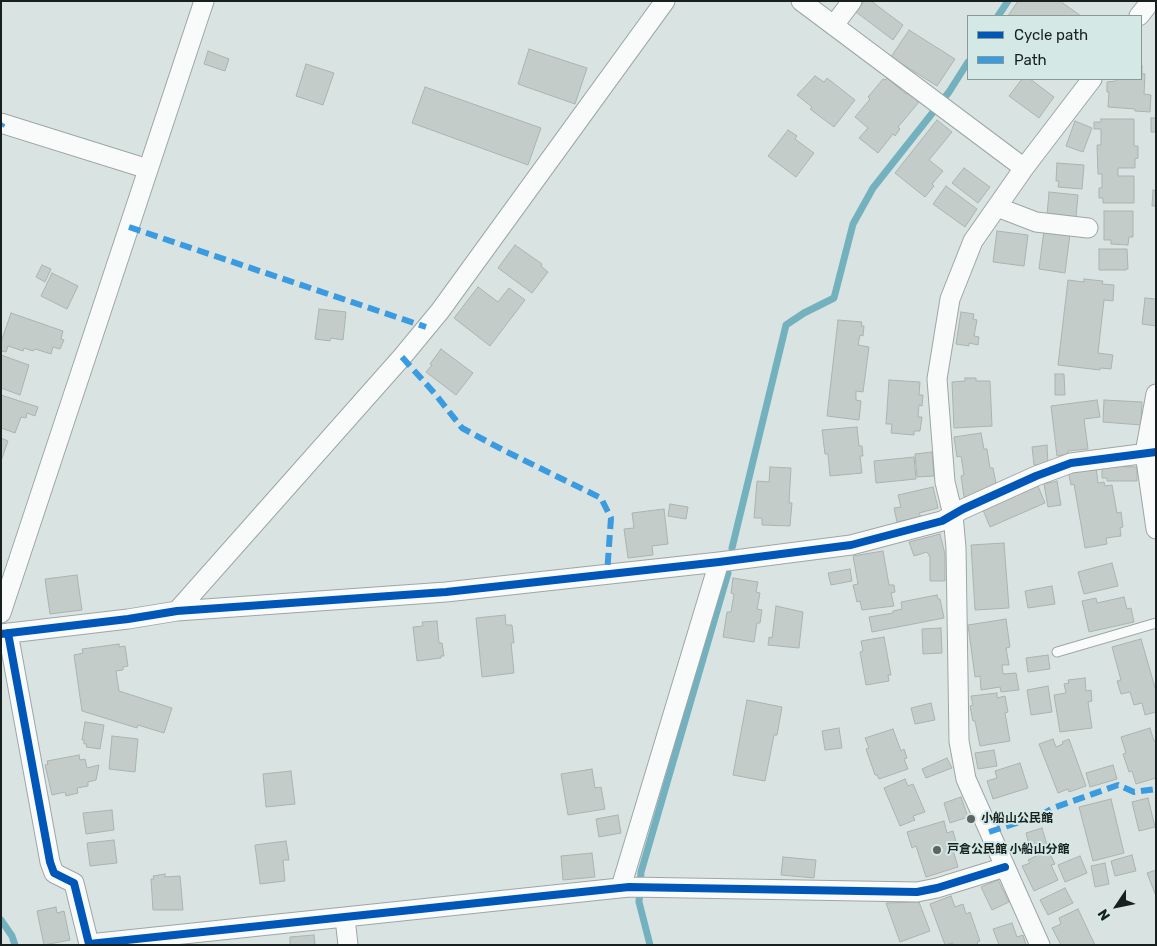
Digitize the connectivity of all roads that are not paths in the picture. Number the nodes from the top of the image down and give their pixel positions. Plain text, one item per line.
1 (204, 1) edge
2 (665, 1) edge
3 (801, 1) edge
4 (852, 1) edge
5 (834, 25) junction
6 (1091, 80) edge
7 (1, 123) edge
8 (1024, 168) junction
9 (148, 169) junction
10 (996, 207) junction
11 (1088, 228) dead end
12 (1156, 394) edge
13 (1150, 452) edge
14 (953, 515) junction
15 (1156, 529) edge
16 (719, 562) junction
17 (177, 611) junction
18 (1, 613) edge
19 (1156, 623) edge
20 (5, 634) edge
21 (1057, 652) dead end
22 (1005, 867) junction
23 (625, 887) junction
24 (345, 918) junction
25 (348, 945) edge
26 (1040, 945) edge

1 - 9 street
2 - 17 street
3 - 5 street
4 - 5 street
5 - 8 street
6 - 8 street
7 - 9 street
8 - 10 street
9 - 18 street
10 - 11 street
10 - 14 street
12 - 13 street
13 - 14 street
13 - 15 street
14 - 16 street
14 - 22 street
16 - 17 street
16 - 23 street
17 - 20 street
19 - 21 lane
20 - 24 street
22 - 23 street
22 - 26 street
23 - 24 street
24 - 25 street

